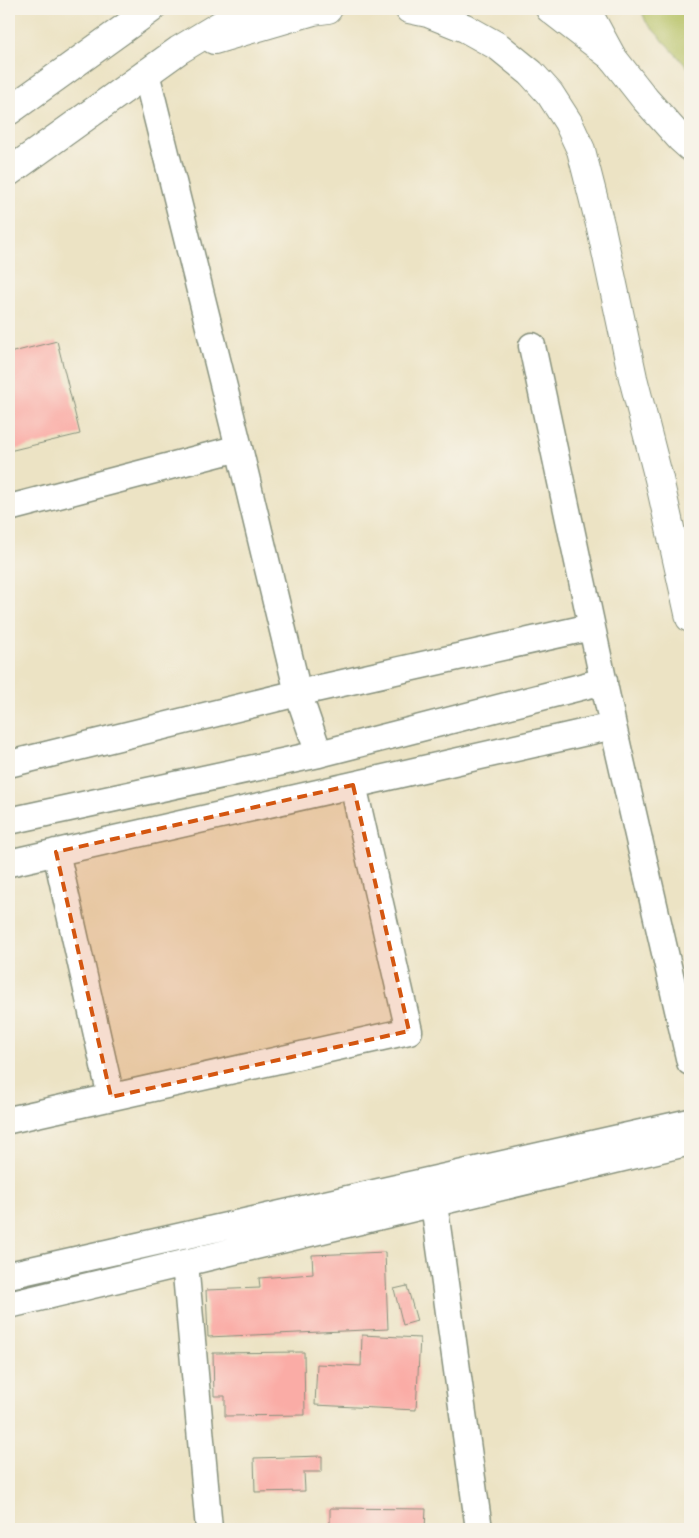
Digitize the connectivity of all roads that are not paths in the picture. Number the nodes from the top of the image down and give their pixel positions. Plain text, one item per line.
1 (151, 9) edge
2 (247, 9) edge
3 (328, 9) edge
4 (409, 9) edge
5 (550, 9) edge
6 (586, 9) edge
7 (179, 50) junction
8 (612, 57) junction
9 (146, 73) junction
10 (9, 110) edge
11 (687, 147) edge
12 (9, 172) edge
13 (532, 346) dead end
14 (239, 448) junction
15 (9, 508) edge
16 (690, 618) edge
17 (591, 627) junction
18 (604, 681) junction
19 (298, 693) junction
20 (613, 726) junction
21 (320, 754) junction
22 (9, 764) edge
23 (353, 785) junction
24 (9, 821) edge
25 (56, 852) junction
26 (9, 863) edge
27 (690, 1062) edge
28 (112, 1097) junction
29 (9, 1120) edge
30 (690, 1122) edge
31 (690, 1142) edge
32 (434, 1204) junction
33 (185, 1263) junction
34 (9, 1275) edge
35 (9, 1305) edge
36 (209, 1529) edge
37 (479, 1529) edge

1 - 10 street
2 - 7 street
3 - 7 street
4 - 16 street
5 - 8 street
6 - 8 street
7 - 9 street
8 - 11 street
9 - 12 street
9 - 14 street
13 - 17 street
14 - 15 street
14 - 19 street
17 - 18 street
17 - 19 street
18 - 20 street
18 - 21 street
19 - 21 street
19 - 22 street
20 - 23 street
20 - 27 street
21 - 24 street
23 - 25 street
23 - 28 street
25 - 26 street
25 - 28 street
28 - 29 street
30 - 34 street
31 - 32 street
32 - 33 street
32 - 37 street
33 - 35 street
33 - 36 street

